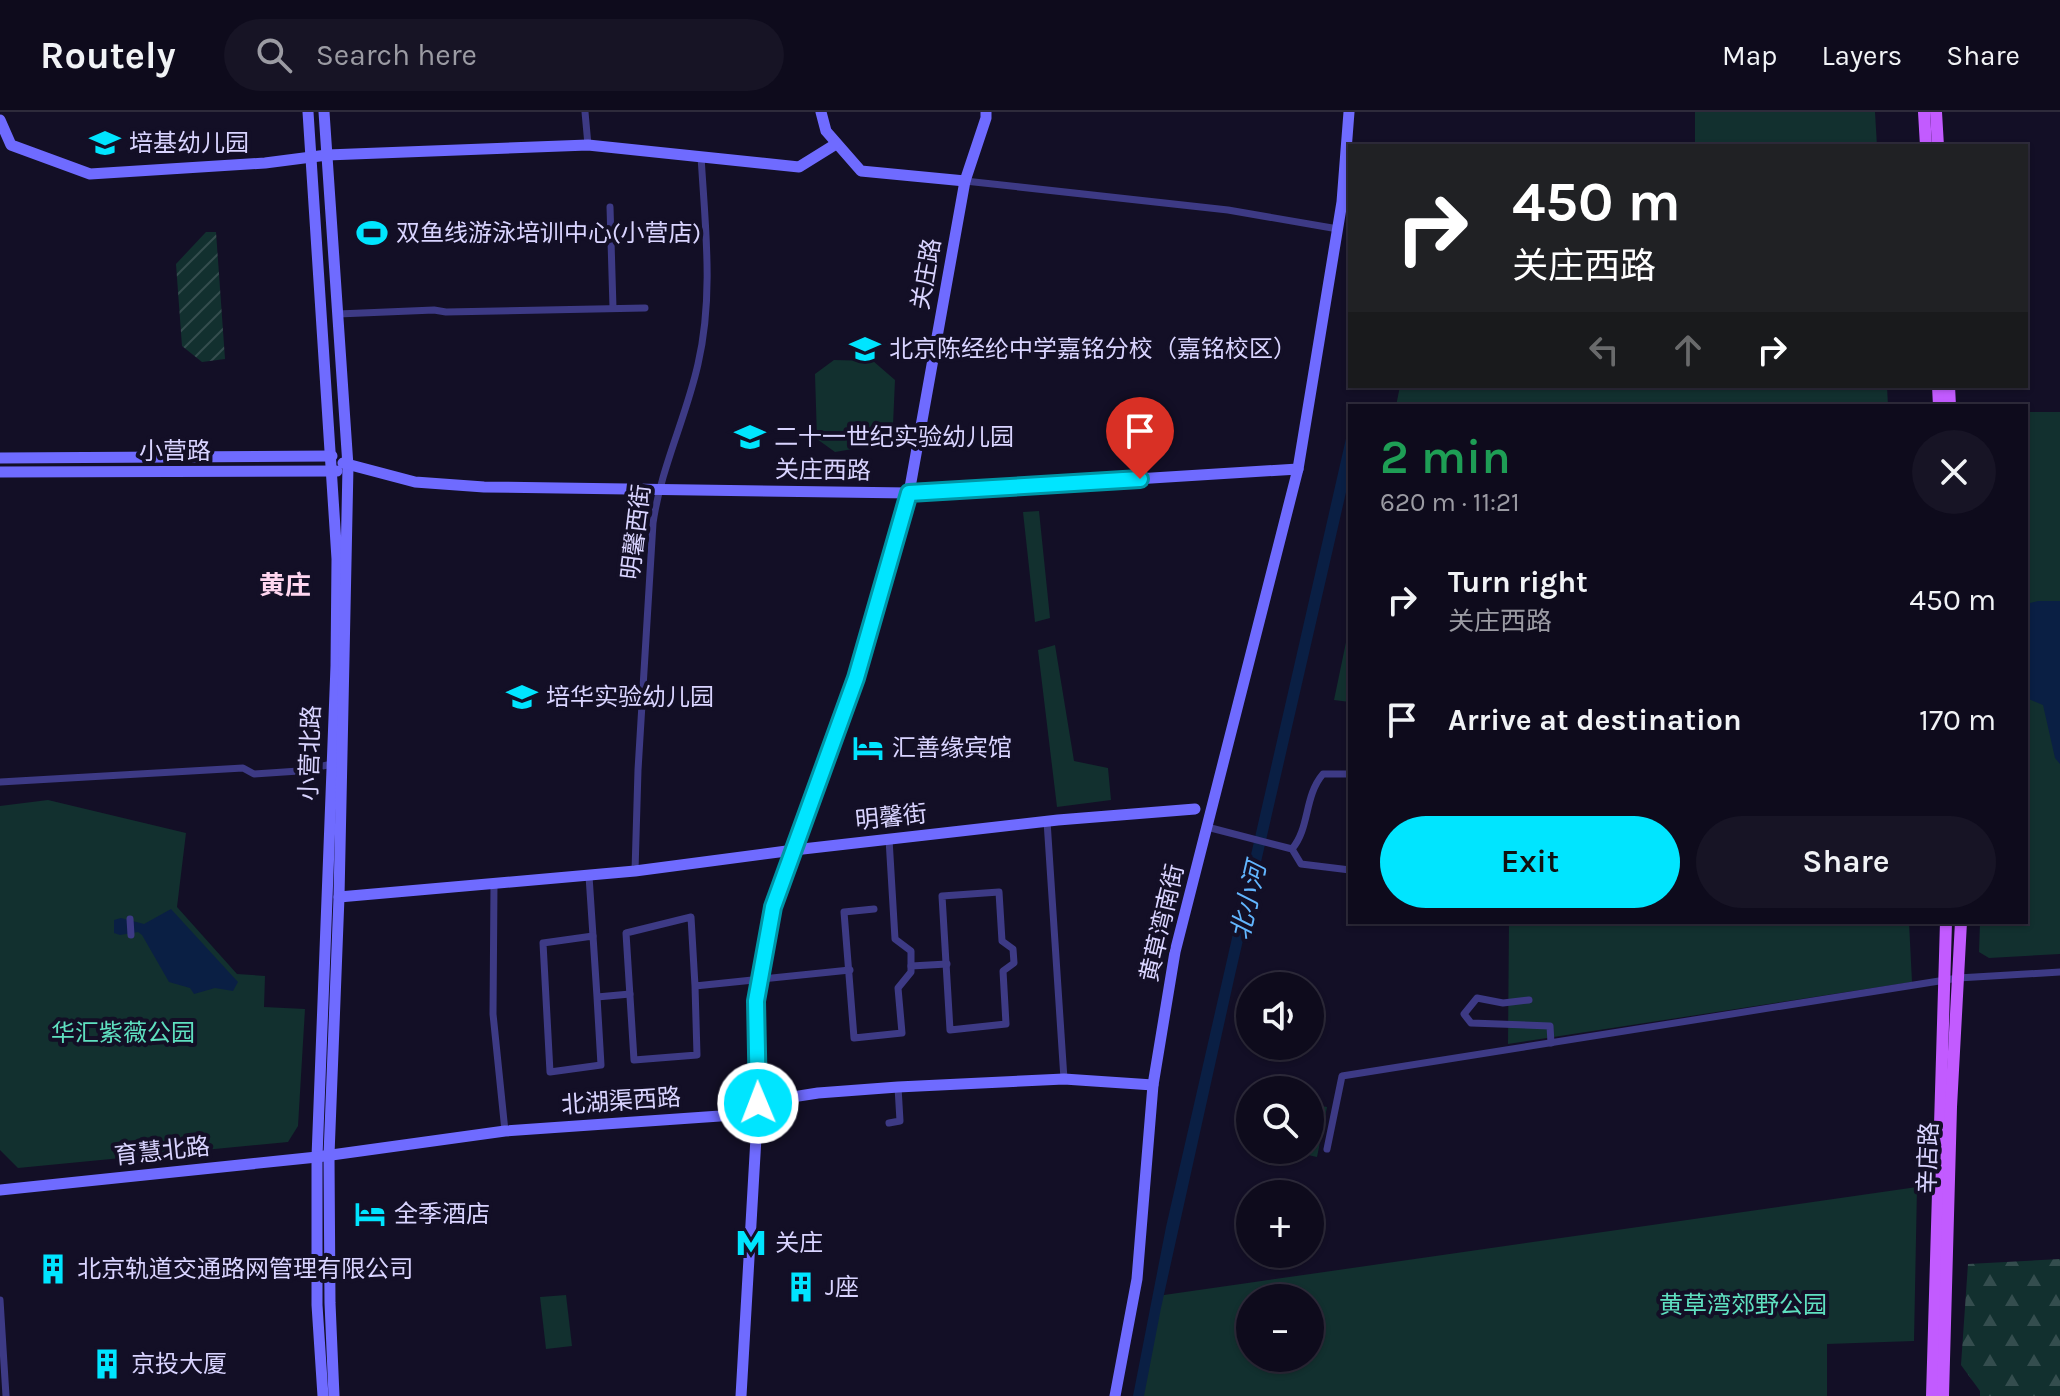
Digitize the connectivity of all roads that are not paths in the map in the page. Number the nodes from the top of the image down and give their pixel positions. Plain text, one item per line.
1 (308, 112) edge
2 (324, 112) edge
3 (585, 112) edge
4 (821, 112) edge
5 (986, 112) edge
6 (1349, 112) edge
7 (1924, 112) edge
8 (1936, 112) edge
9 (0, 120) edge
10 (836, 144) junction
11 (1926, 144) edge
12 (1938, 144) edge
13 (6, 145) edge
14 (588, 145) junction
15 (327, 155) junction
16 (701, 156) junction
17 (311, 157) junction
18 (965, 181) junction
19 (610, 207) dead end
20 (1338, 229) junction
21 (613, 308) junction
22 (645, 308) dead end
23 (338, 314) junction
24 (332, 456) junction
25 (0, 458) edge
26 (348, 466) junction
27 (1298, 469) junction
28 (0, 472) edge
29 (333, 473) junction
30 (658, 490) junction
31 (909, 493) junction
32 (332, 764) junction
33 (1348, 774) edge
34 (0, 782) edge
35 (1195, 809) dead end
36 (1047, 821) junction
37 (1207, 827) junction
38 (889, 839) junction
39 (1292, 849) junction
40 (794, 850) junction
41 (1348, 870) edge
42 (635, 871) junction
43 (589, 876) junction
44 (494, 885) junction
45 (339, 897) junction
46 (874, 909) dead end
47 (130, 919) dead end
48 (1946, 924) edge
49 (1961, 924) edge
50 (131, 935) dead end
51 (593, 936) junction
52 (947, 964) junction
53 (911, 966) junction
54 (850, 970) junction
55 (2060, 972) edge
56 (760, 978) junction
57 (1958, 978) junction
58 (1944, 980) junction
59 (695, 986) junction
60 (630, 994) junction
61 (597, 997) junction
62 (1529, 1000) dead end
63 (1551, 1043) junction
64 (1064, 1079) junction
65 (1153, 1085) junction
66 (898, 1087) junction
67 (758, 1103) junction
68 (889, 1123) dead end
69 (505, 1131) junction
70 (1327, 1149) dead end
71 (323, 1156) junction
72 (0, 1190) edge
73 (0, 1300) edge
74 (6, 1396) edge
75 (323, 1396) edge
76 (334, 1396) edge
77 (741, 1396) edge
78 (1115, 1396) edge
79 (1932, 1396) edge
80 (1943, 1396) edge

1 - 17 street, 小营北路
2 - 15 street, 小营北路
3 - 14 street
4 - 10 street
5 - 18 street, 关庄路
6 - 20 street, 黄草湾南街
7 - 11 main road
8 - 12 main road
9 - 13 street
10 - 16 street
10 - 18 street
13 - 17 street
14 - 15 street
14 - 16 street
15 - 17 street
15 - 23 street, 小营北路
16 - 30 street, 明馨西街
17 - 24 street, 小营北路
18 - 20 street
18 - 31 street, 关庄路
19 - 21 street
20 - 27 street, 黄草湾南街
21 - 22 street
21 - 23 street
23 - 26 street, 小营北路
24 - 25 street, 小营路
24 - 26 street, 关庄西路
24 - 29 street, 小营北路
26 - 29 street, 小营路
26 - 30 street, 关庄西路
26 - 45 street, 小营北路
27 - 31 street, 关庄西路
27 - 37 street, 黄草湾南街
28 - 29 street, 小营路
29 - 32 street, 小营北路
30 - 31 street, 关庄西路
30 - 42 street, 明馨西街
31 - 40 street, 关庄路
32 - 34 street
32 - 71 street, 小营北路
33 - 39 street
35 - 36 street, 明馨街
36 - 38 street, 明馨街
36 - 64 street
37 - 39 street
37 - 65 street, 黄草湾南街
38 - 40 street, 明馨街
38 - 53 street
39 - 41 street
40 - 42 street, 明馨街
40 - 56 street, 关庄路
42 - 43 street, 明馨街
43 - 44 street, 明馨街
43 - 51 street
44 - 45 street, 明馨街
44 - 69 street
45 - 71 street, 小营北路
46 - 54 street
47 - 50 street
48 - 58 main road, 辛店路
49 - 57 main road, 辛店路
51 - 61 street
51 - 61 street
52 - 52 street
52 - 53 street
53 - 54 street
54 - 56 street
55 - 57 street
56 - 59 street
56 - 67 street, 关庄路
57 - 58 street
57 - 80 main road, 辛店路
58 - 63 street
58 - 79 main road, 辛店路
59 - 60 street
59 - 60 street
60 - 61 street
62 - 63 street
63 - 70 street
64 - 65 street, 北湖渠西路
64 - 66 street, 北湖渠西路
65 - 78 street, 黄草湾南街
66 - 67 street, 北湖渠西路
66 - 68 street
67 - 69 street, 北湖渠西路
67 - 77 street, 关庄路
69 - 71 street, 北湖渠西路
71 - 72 street, 育慧北路
71 - 75 street, 小营北路
71 - 76 street, 小营北路
73 - 74 street

